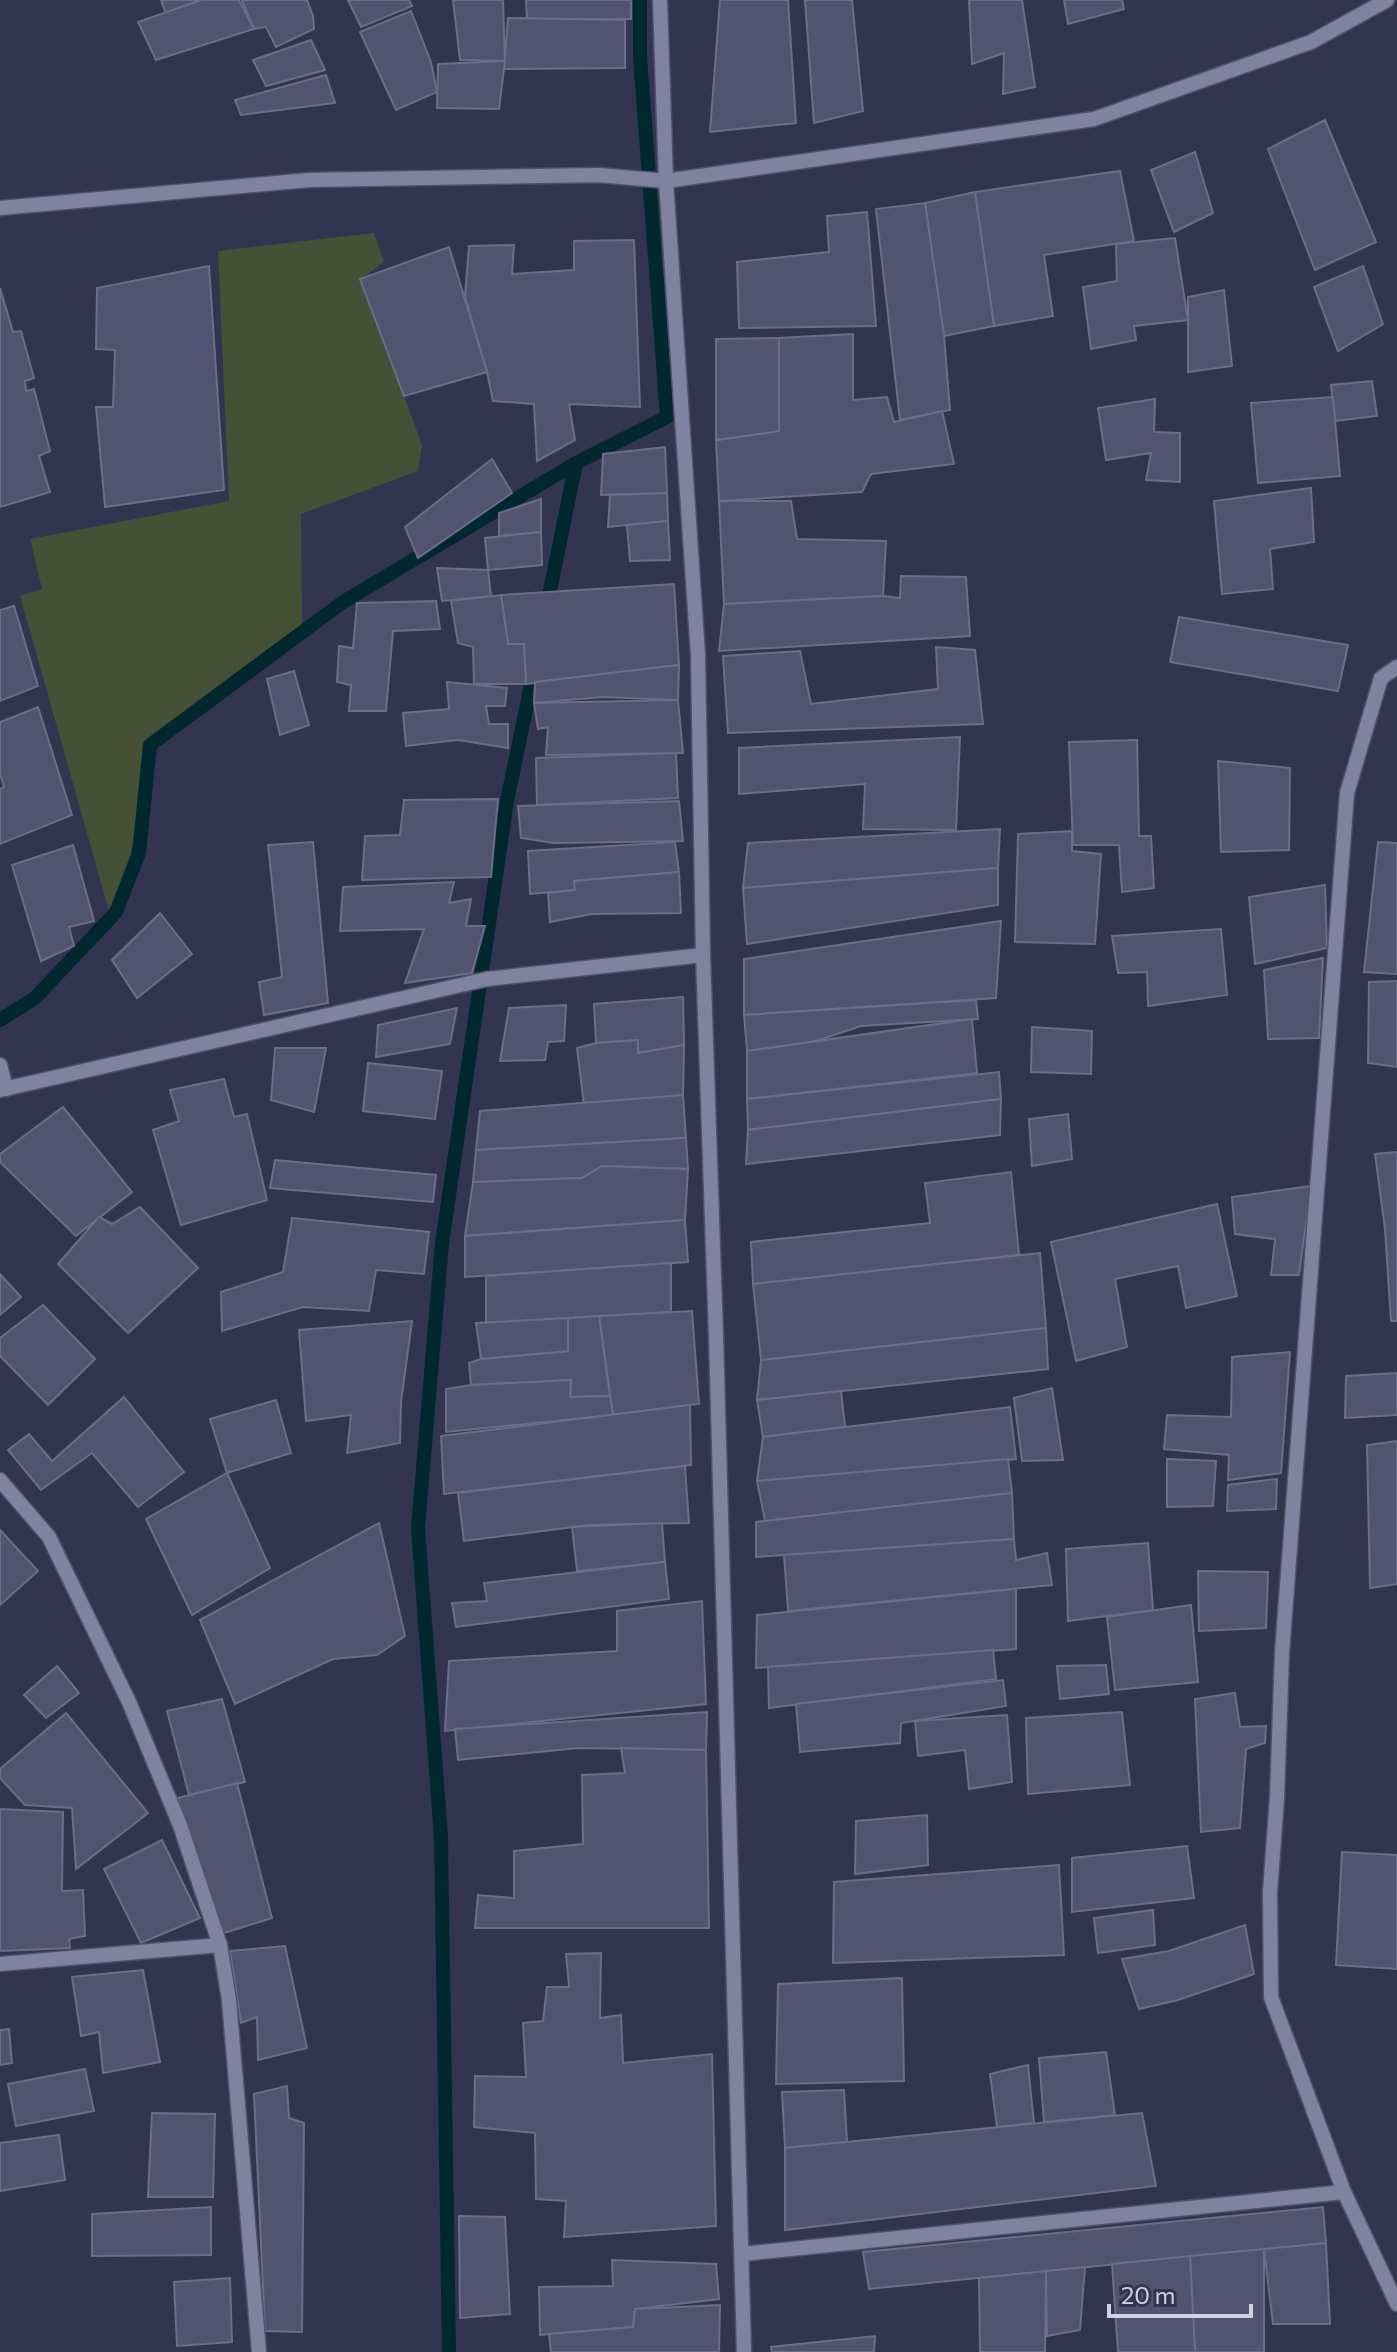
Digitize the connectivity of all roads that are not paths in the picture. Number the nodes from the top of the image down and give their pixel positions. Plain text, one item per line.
1 (660, 0) edge
2 (1387, 0) edge
3 (666, 181) junction
4 (0, 208) edge
5 (1397, 667) edge
6 (703, 955) junction
7 (0, 1065) edge
8 (3, 1089) edge
9 (0, 1480) edge
10 (220, 1945) junction
11 (0, 1964) edge
12 (1344, 2192) junction
13 (742, 2254) junction
14 (1397, 2304) edge
15 (259, 2352) edge
16 (744, 2352) edge

1 - 3 street
2 - 3 street
3 - 4 street
3 - 6 street
5 - 12 street
6 - 8 street
6 - 13 street
7 - 8 street
9 - 10 street
10 - 11 street
10 - 15 street
12 - 13 street
12 - 14 street
13 - 16 street

